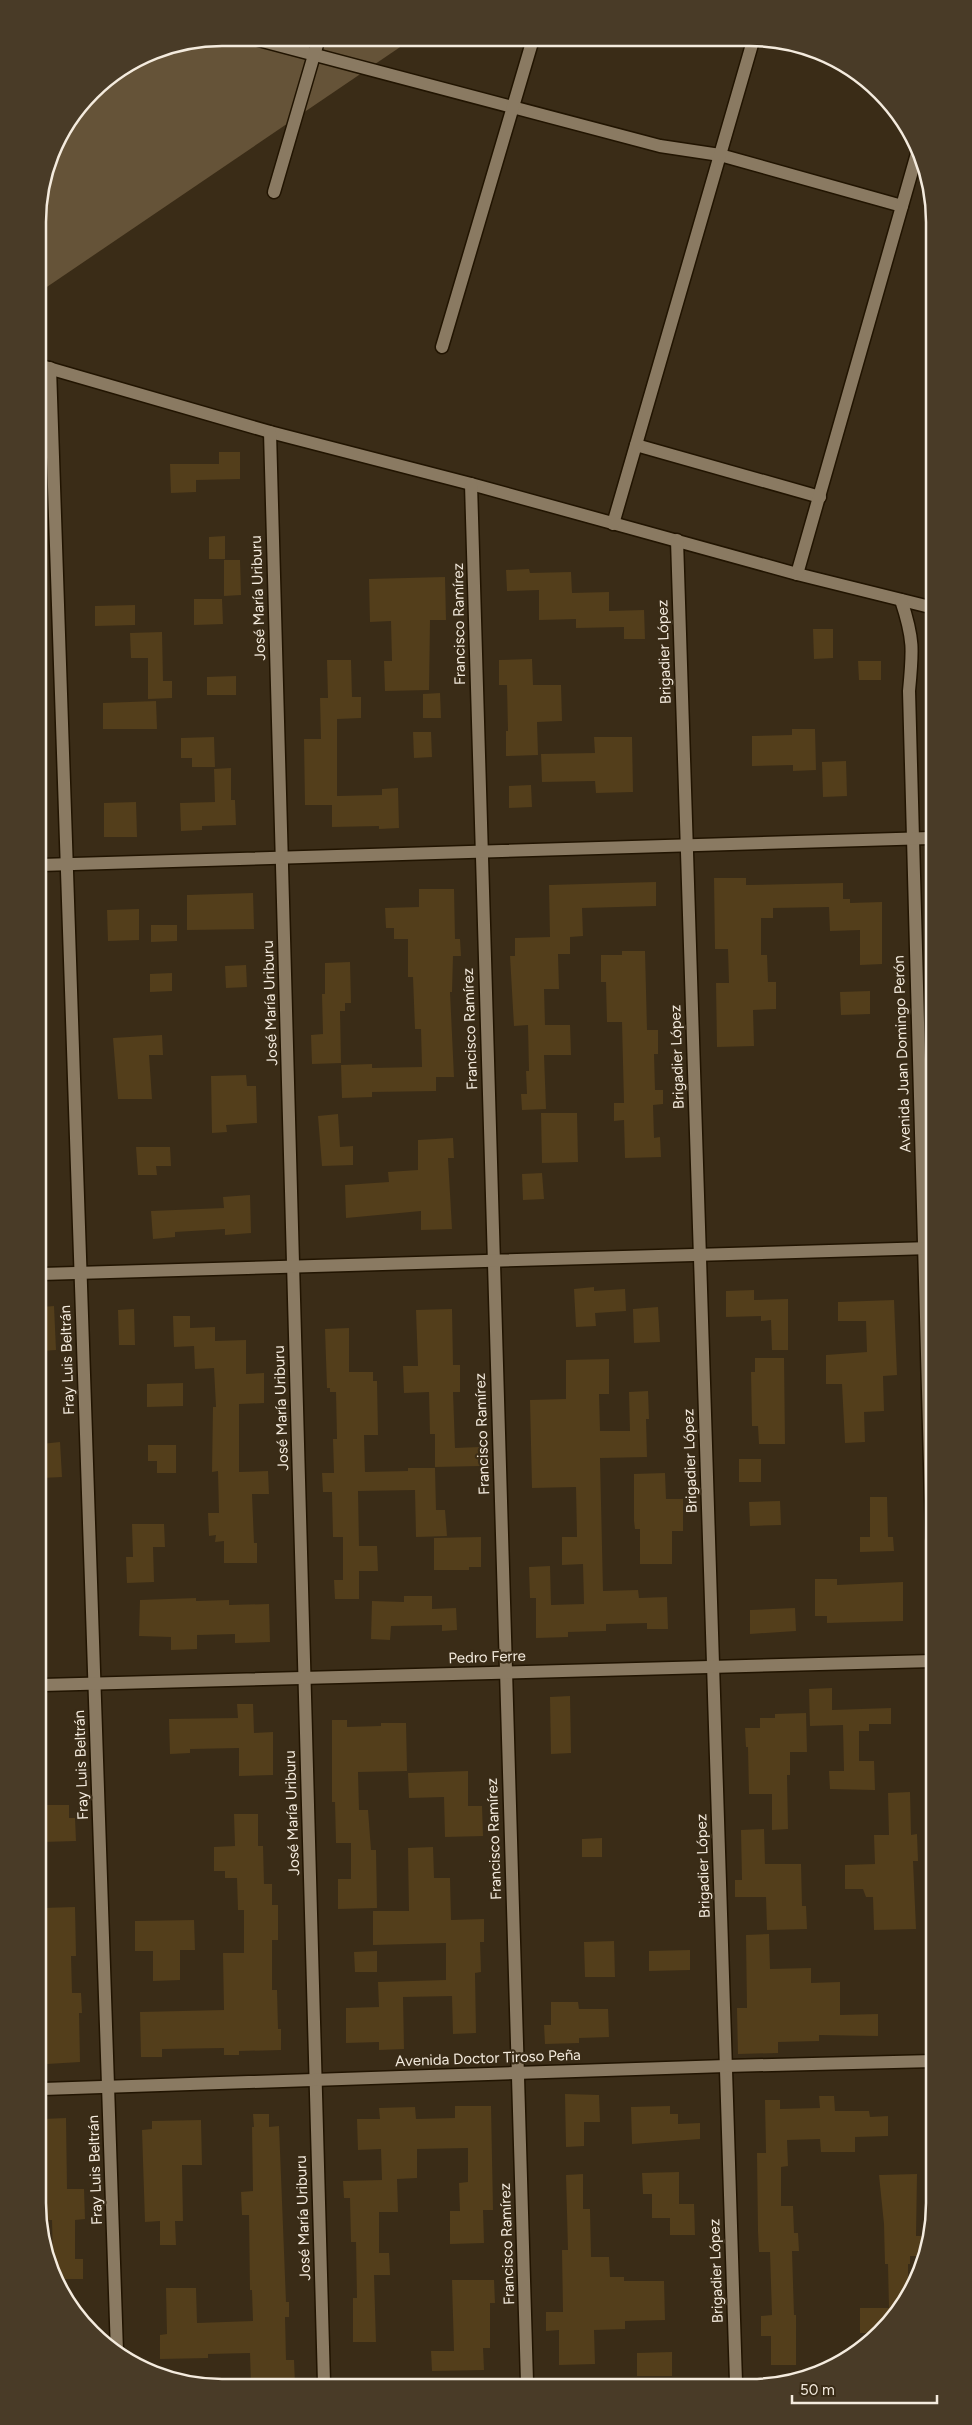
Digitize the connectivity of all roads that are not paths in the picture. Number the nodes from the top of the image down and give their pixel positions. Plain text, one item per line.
1 (531, 46) edge
2 (752, 46) edge
3 (286, 47) edge
4 (316, 47) edge
5 (314, 54) junction
6 (513, 107) junction
7 (720, 155) junction
8 (915, 162) edge
9 (274, 192) dead end
10 (902, 206) junction
11 (442, 347) dead end
12 (47, 367) edge
13 (47, 429) edge
14 (270, 432) junction
15 (636, 445) junction
16 (471, 484) junction
17 (820, 497) junction
18 (613, 524) junction
19 (677, 540) junction
20 (797, 574) junction
21 (901, 600) junction
22 (926, 606) edge
23 (913, 838) junction
24 (926, 838) edge
25 (686, 846) junction
26 (481, 852) junction
27 (282, 858) junction
28 (47, 864) edge
29 (67, 864) junction
30 (926, 1180) edge
31 (925, 1248) edge
32 (699, 1254) junction
33 (493, 1260) junction
34 (294, 1266) junction
35 (81, 1272) junction
36 (46, 1274) edge
37 (925, 1661) edge
38 (712, 1667) junction
39 (506, 1672) junction
40 (305, 1678) junction
41 (94, 1684) junction
42 (46, 1685) edge
43 (925, 2061) edge
44 (726, 2066) junction
45 (518, 2073) junction
46 (316, 2080) junction
47 (108, 2086) junction
48 (46, 2089) edge
49 (117, 2343) edge
50 (324, 2379) edge
51 (527, 2379) edge
52 (736, 2379) edge

1 - 6 street
2 - 7 street
3 - 5 street
4 - 5 street
5 - 6 street
5 - 9 street
6 - 7 street
6 - 11 street
7 - 10 street
7 - 15 street
8 - 10 street
10 - 17 street
12 - 14 street
13 - 29 street, Fray Luis Beltrán
14 - 16 street
14 - 27 street, José María Uriburu
15 - 17 street
15 - 18 street
16 - 18 street
16 - 26 street, Francisco Ramírez
17 - 20 street
18 - 19 street
19 - 20 street
19 - 25 street, Brigadier López
20 - 21 street
21 - 22 street
21 - 23 street, Avenida Juan Domingo Perón
23 - 24 street
23 - 25 street
23 - 30 street, Avenida Juan Domingo Perón
25 - 26 street
25 - 32 street, Brigadier López
26 - 27 street
26 - 33 street, Francisco Ramírez
27 - 29 street
27 - 34 street, José María Uriburu
28 - 29 street
29 - 35 street, Fray Luis Beltrán
31 - 32 street
32 - 33 street
32 - 38 street, Brigadier López
33 - 34 street
33 - 39 street, Francisco Ramírez
34 - 35 street
34 - 40 street, José María Uriburu
35 - 36 street
35 - 41 street, Fray Luis Beltrán
37 - 38 street, Pedro Ferre
38 - 39 street, Pedro Ferre
38 - 44 street, Brigadier López
39 - 40 street, Pedro Ferre
39 - 45 street, Francisco Ramírez
40 - 41 street, Pedro Ferre
40 - 46 street, José María Uriburu
41 - 42 street, Pedro Ferre
41 - 47 street, Fray Luis Beltrán
43 - 44 street, Avenida Doctor Tiroso Peña
44 - 45 street, Avenida Doctor Tiroso Peña
44 - 52 street, Brigadier López
45 - 46 street, Avenida Doctor Tiroso Peña
45 - 51 street, Francisco Ramírez
46 - 47 street, Avenida Doctor Tiroso Peña
46 - 50 street, José María Uriburu
47 - 48 street, Avenida Doctor Tiroso Peña
47 - 49 street, Fray Luis Beltrán

